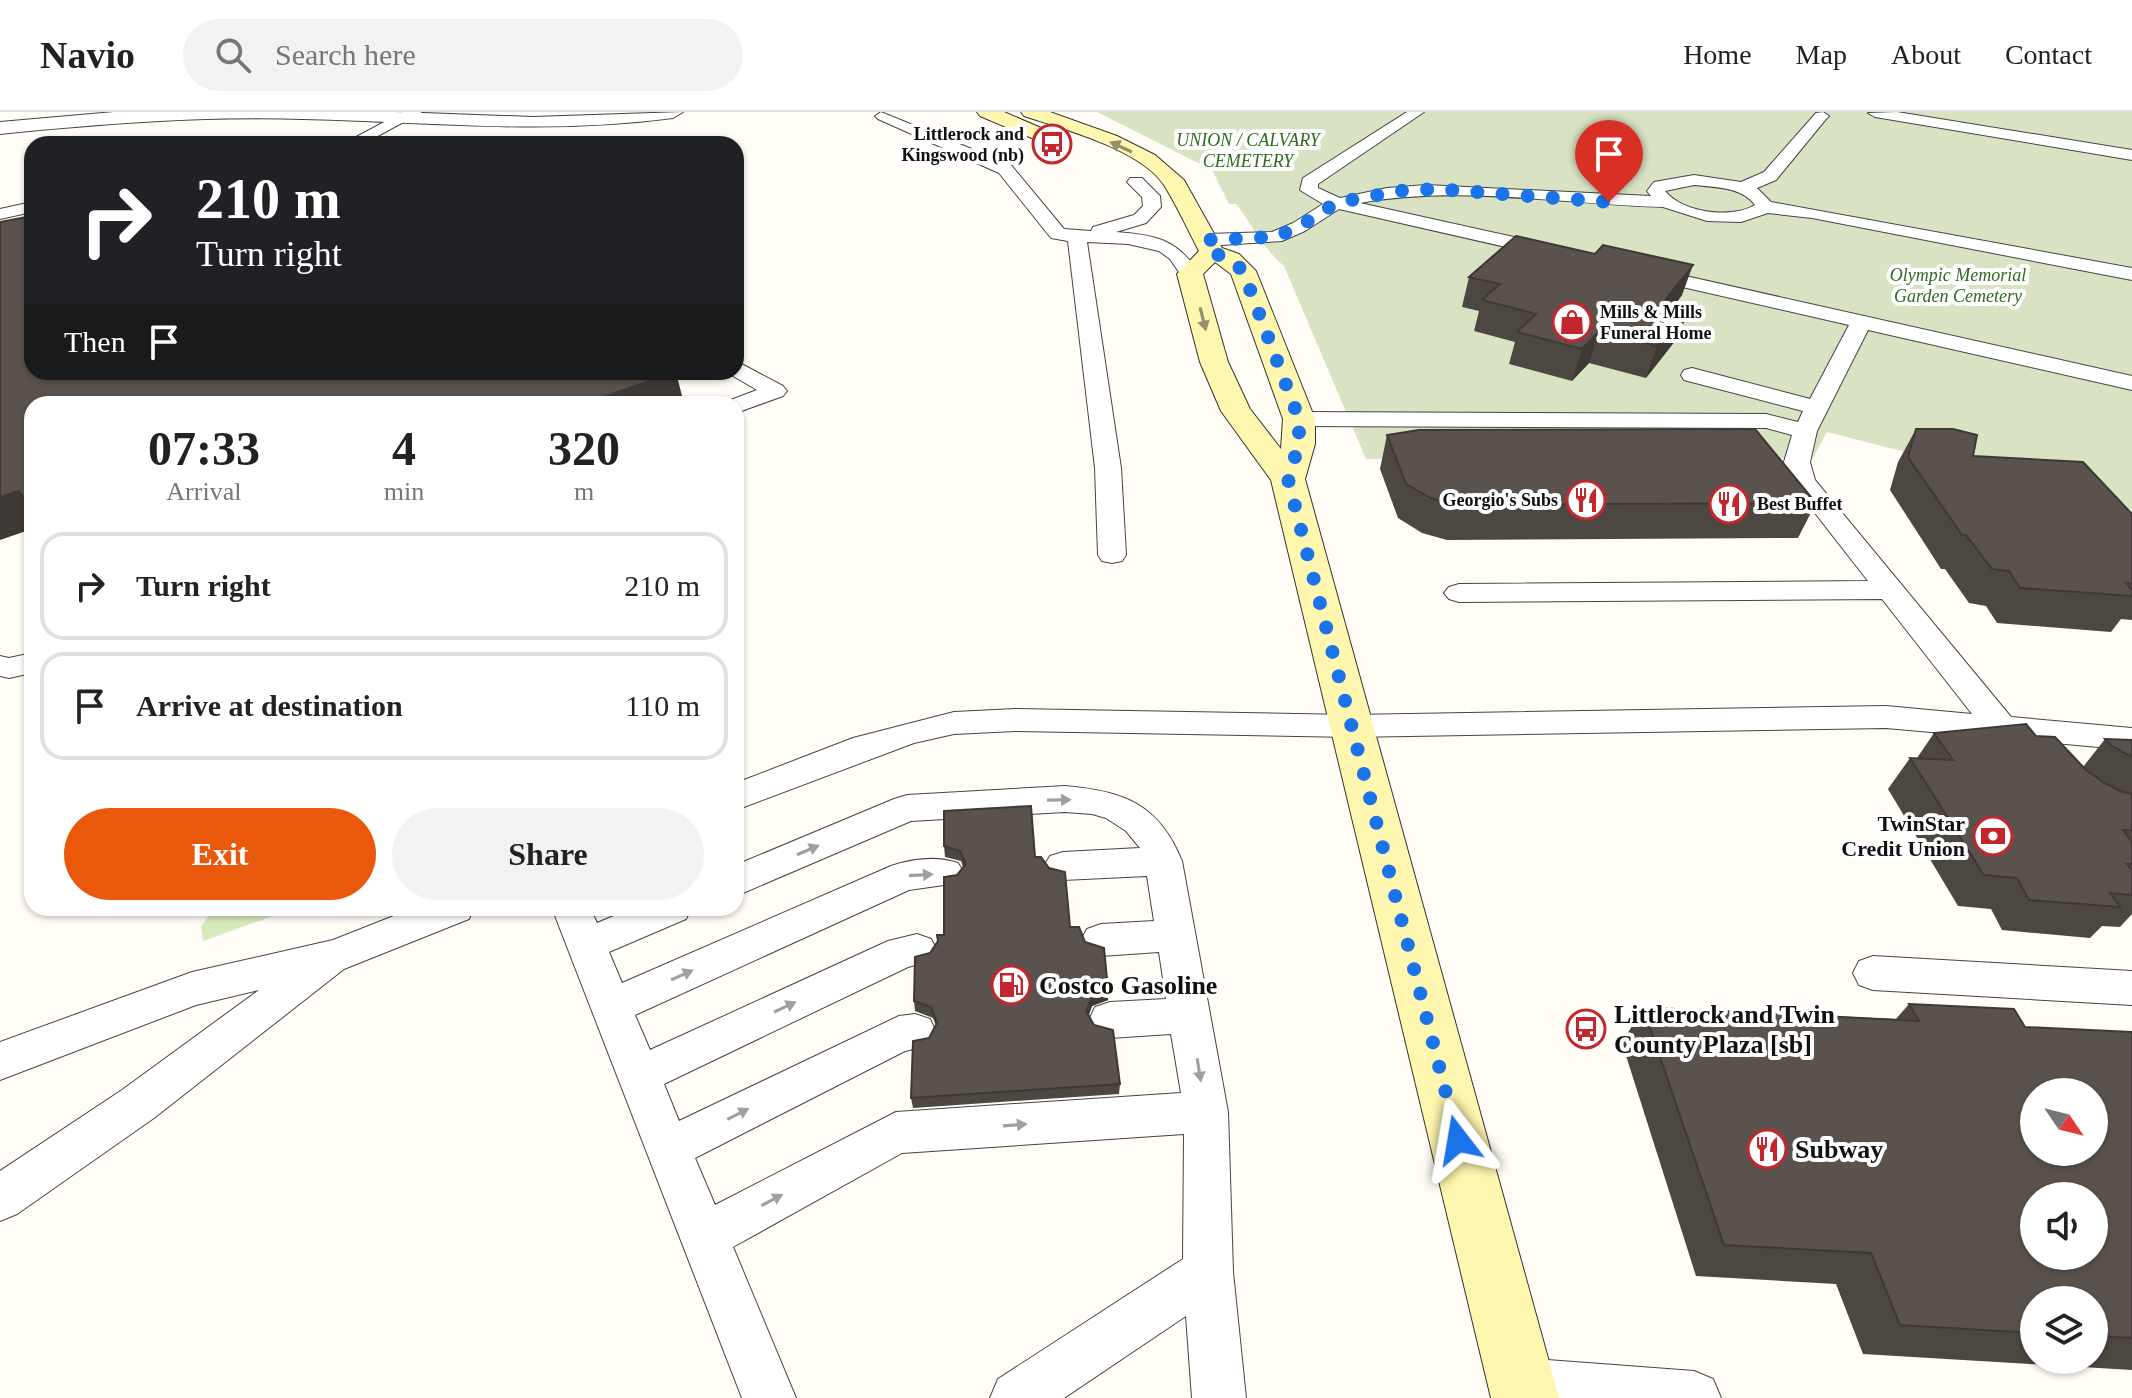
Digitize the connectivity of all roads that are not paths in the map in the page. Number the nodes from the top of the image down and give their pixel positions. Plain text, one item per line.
1 (673, 112) edge
2 (987, 112) edge
3 (1031, 112) edge
4 (1417, 112) edge
5 (1803, 112) edge
6 (1871, 114) edge
7 (406, 116) edge
8 (883, 116) dead end
9 (0, 128) edge
10 (367, 136) edge
11 (1077, 151) dead end
12 (2132, 155) edge
13 (1130, 179) joint
14 (1741, 188) junction
15 (1176, 195) junction
16 (1664, 202) junction
17 (1336, 203) junction
18 (1765, 207) junction
19 (24, 209) edge
20 (0, 214) edge
21 (1076, 236) junction
22 (1210, 246) junction
23 (1578, 258) edge
24 (1625, 268) edge
25 (1190, 274) junction
26 (2132, 274) edge
27 (1861, 322) junction
28 (1951, 342) junction
29 (744, 373) edge
30 (1692, 375) dead end
31 (2132, 383) edge
32 (2132, 396) edge
33 (744, 403) edge
34 (1299, 419) junction
35 (1812, 420) junction
36 (1288, 479) junction
37 (1112, 555) dead end
38 (1891, 590) junction
39 (1459, 593) dead end
40 (24, 665) edge
41 (0, 666) edge
42 (1350, 726) junction
43 (2011, 726) junction
44 (2132, 739) edge
45 (2047, 761) edge
46 (744, 794) edge
47 (1163, 861) junction
48 (1063, 866) dead end
49 (945, 873) edge
50 (744, 878) edge
51 (435, 916) edge
52 (630, 916) edge
53 (578, 926) edge
54 (1176, 935) junction
55 (1101, 940) dead end
56 (917, 950) dead end
57 (338, 955) junction
58 (1873, 973) dead end
59 (2132, 988) edge
60 (611, 1007) junction
61 (1190, 1015) junction
62 (1110, 1020) dead end
63 (915, 1032) dead end
64 (0, 1061) edge
65 (638, 1076) junction
66 (1206, 1112) junction
67 (668, 1149) junction
68 (0, 1198) edge
69 (704, 1237) junction
70 (1208, 1272) junction
71 (1524, 1391) edge
72 (769, 1398) edge
73 (1017, 1398) edge
74 (1219, 1398) edge
75 (1694, 1398) edge

1 - 7 street
2 - 11 main road
15 -> 3 main road
4 - 17 lane
5 - 14 lane
6 - 12 lane
7 - 9 street
7 - 10 lane
8 - 21 lane
13 - 15 main road
13 - 21 lane
14 - 16 lane
14 - 18 lane
15 - 22 main road
16 - 17 lane
16 - 18 lane
17 - 22 lane
17 - 23 lane
18 - 26 lane
19 - 20 lane
21 - 25 lane
21 - 37 lane
22 - 25 main road
22 - 34 main road
24 - 27 lane
25 -> 36 main road
27 - 28 lane
27 - 35 lane
28 - 31 lane
28 - 32 lane
29 - 33 lane
30 - 35 lane
34 - 35 lane
34 - 36 main road
35 - 38 lane
36 - 42 main road
38 - 39 lane
38 - 43 lane
40 - 41 lane
42 - 43 lane
42 - 46 lane
42 - 71 main road
43 - 44 lane
43 - 45 lane
47 - 48 lane
50 -> 47 lane
47 - 54 lane
60 -> 49 lane
51 - 57 lane
52 - 53 lane
53 - 60 lane
54 - 55 lane
54 - 61 lane
65 -> 56 lane
57 - 64 lane
57 - 68 lane
58 - 59 lane
60 - 65 lane
61 - 62 lane
61 -> 66 lane
67 -> 63 lane
65 - 67 lane
69 -> 66 lane
66 - 70 lane
67 - 69 lane
69 - 72 lane
70 - 73 lane
70 - 74 lane
71 - 75 lane

